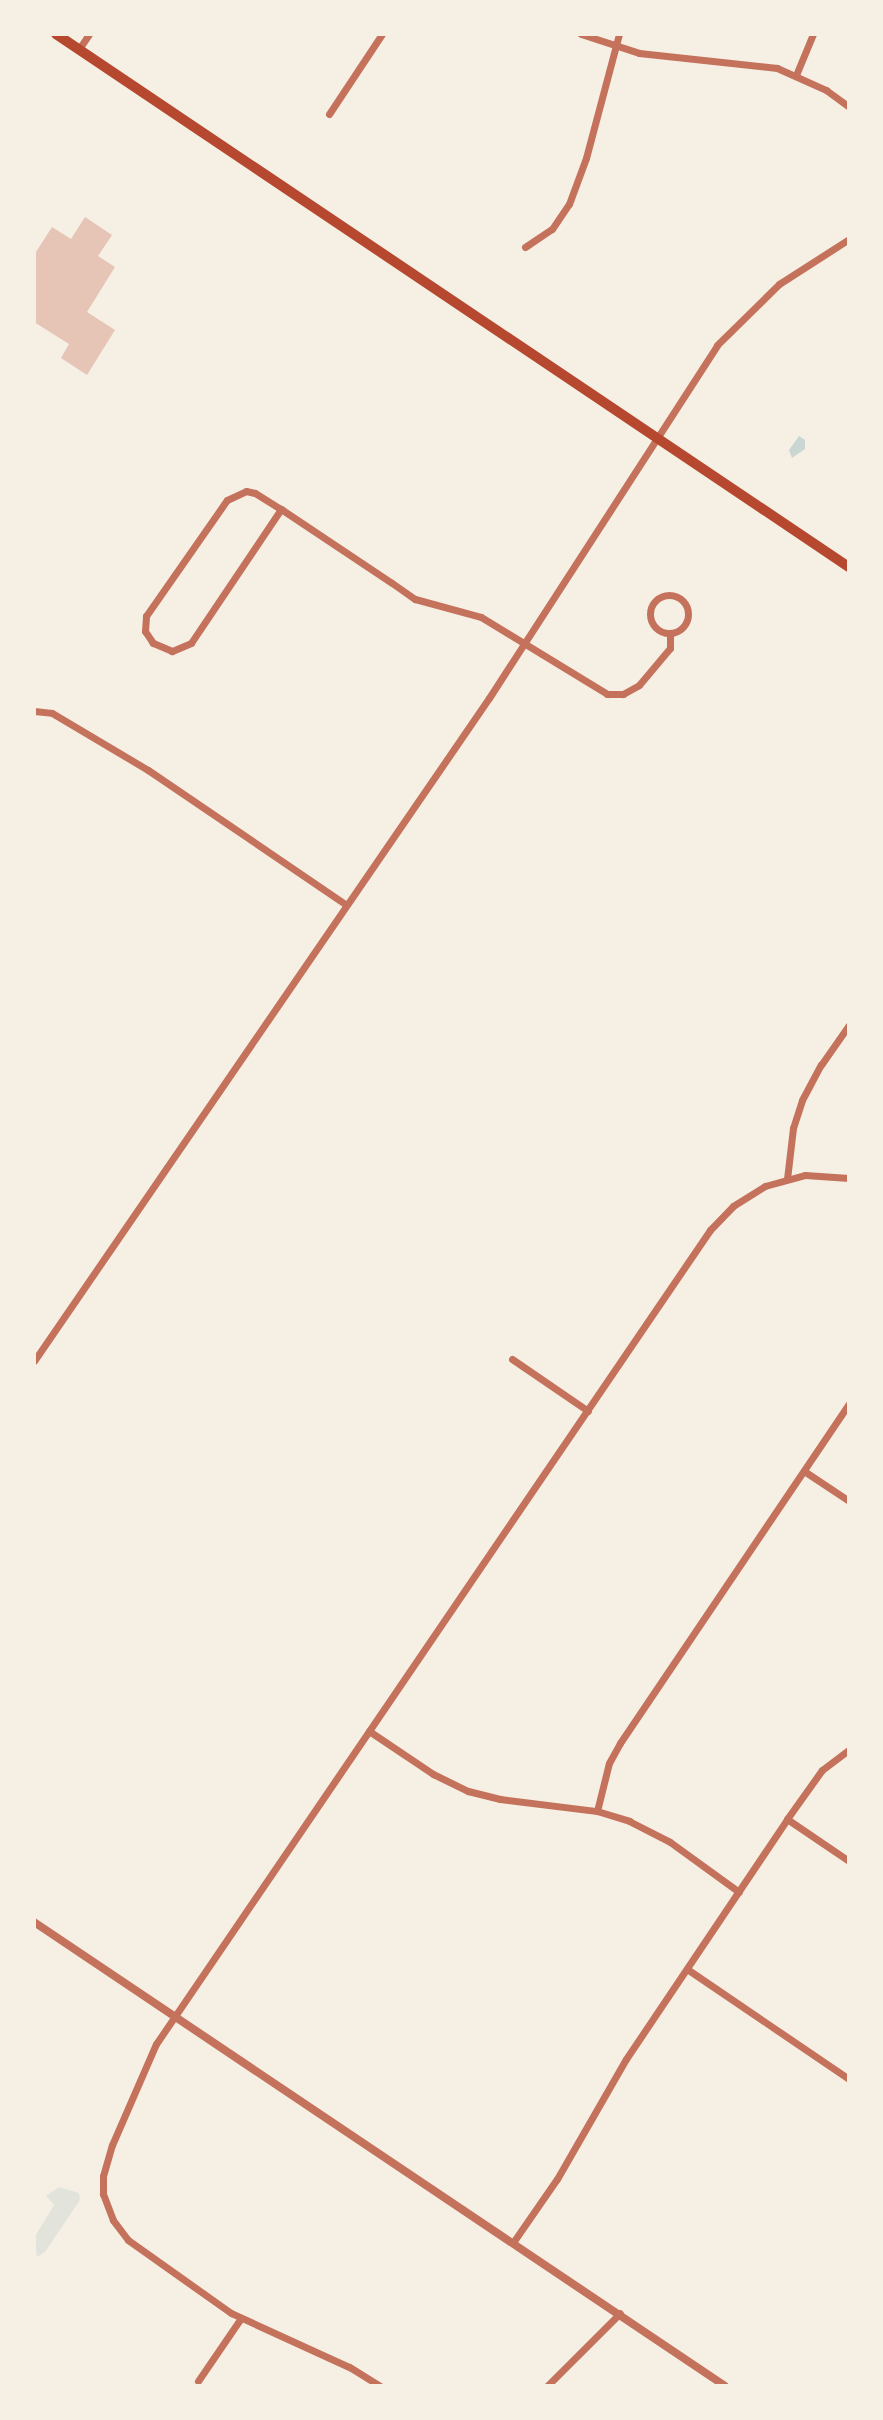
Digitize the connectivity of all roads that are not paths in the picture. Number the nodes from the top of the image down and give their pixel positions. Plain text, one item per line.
1 (56, 34) edge
2 (89, 34) edge
3 (382, 34) edge
4 (581, 34) edge
5 (619, 34) edge
6 (813, 34) edge
7 (616, 47) junction
8 (79, 49) junction
9 (796, 75) junction
10 (849, 107) edge
11 (329, 114) dead end
12 (849, 239) edge
13 (525, 247) dead end
14 (656, 436) junction
15 (281, 509) junction
16 (849, 567) edge
17 (670, 633) junction
18 (524, 641) junction
19 (34, 711) edge
20 (345, 904) junction
21 (849, 1025) edge
22 (849, 1178) edge
23 (787, 1179) junction
24 (512, 1359) dead end
25 (34, 1361) edge
26 (849, 1404) edge
27 (588, 1411) junction
28 (804, 1471) junction
29 (849, 1501) edge
30 (369, 1731) junction
31 (849, 1750) edge
32 (597, 1811) junction
33 (787, 1819) junction
34 (849, 1861) edge
35 (739, 1892) junction
36 (34, 1922) edge
37 (687, 1969) junction
38 (176, 2017) junction
39 (849, 2079) edge
40 (514, 2241) junction
41 (620, 2313) junction
42 (241, 2318) junction
43 (198, 2381) dead end
44 (380, 2386) edge
45 (547, 2386) edge
46 (725, 2386) edge

1 - 8 main road
2 - 8 street
3 - 11 street
4 - 7 street
5 - 7 street
6 - 9 street
7 - 9 street
7 - 13 street
8 - 14 main road
9 - 10 street
12 - 14 street
14 - 16 main road
14 - 18 street
15 - 15 street
15 - 18 street
17 - 17 street
17 - 18 street
18 - 20 street
19 - 20 street
20 - 25 street
21 - 23 street
22 - 23 street
23 - 27 street
24 - 27 street
26 - 28 street
27 - 30 street
28 - 29 street
28 - 32 street
30 - 32 street
30 - 38 street
31 - 33 street
32 - 35 street
33 - 34 street
33 - 35 street
35 - 37 street
36 - 38 street
37 - 39 street
37 - 40 street
38 - 40 street
38 - 42 street
40 - 41 street
41 - 45 street
41 - 46 street
42 - 43 street
42 - 44 street

